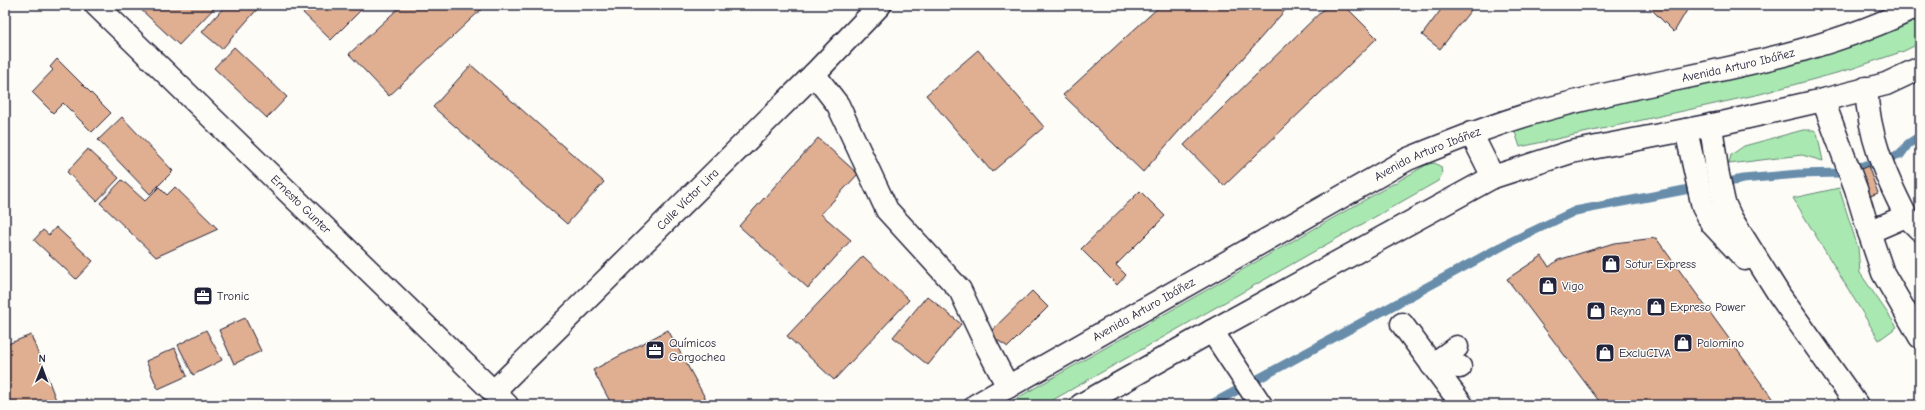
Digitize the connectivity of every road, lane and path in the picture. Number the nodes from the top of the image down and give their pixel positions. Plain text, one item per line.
1 (96, 5) edge
2 (880, 5) edge
3 (1920, 5) edge
4 (1920, 68) edge
5 (814, 74) junction
6 (1866, 88) junction
7 (1823, 100) junction
8 (1711, 125) junction
9 (1686, 130) junction
10 (1471, 133) junction
11 (1493, 177) junction
12 (1913, 223) edge
13 (1869, 232) junction
14 (1780, 296) junction
15 (1402, 324) dead end
16 (1212, 331) junction
17 (1920, 337) edge
18 (1458, 357) dead end
19 (1432, 365) junction
20 (1008, 387) junction
21 (500, 398) edge
22 (976, 405) edge
23 (1081, 405) edge
24 (1261, 405) edge
25 (1462, 405) edge
26 (1857, 405) edge

1 - 21 main road, Ernesto Gunter
2 - 5 main road, Calle Víctor Lira
3 - 10 main road, Avenida Arturo Ibáñez
4 - 6 main road
5 - 20 main road
5 - 21 main road, Calle Víctor Lira
6 - 7 main road
6 - 12 main road
7 - 8 main road
7 - 13 main road
8 - 9 main road
8 - 14 main road
9 - 11 main road
9 - 14 main road
10 - 11 main road
10 - 20 main road, Avenida Arturo Ibáñez
11 - 16 main road
12 - 13 main road
13 - 17 main road
14 - 26 main road
15 - 19 main road
16 - 23 main road
16 - 24 main road
18 - 19 main road
19 - 25 main road
20 - 22 main road, Avenida Arturo Ibáñez

